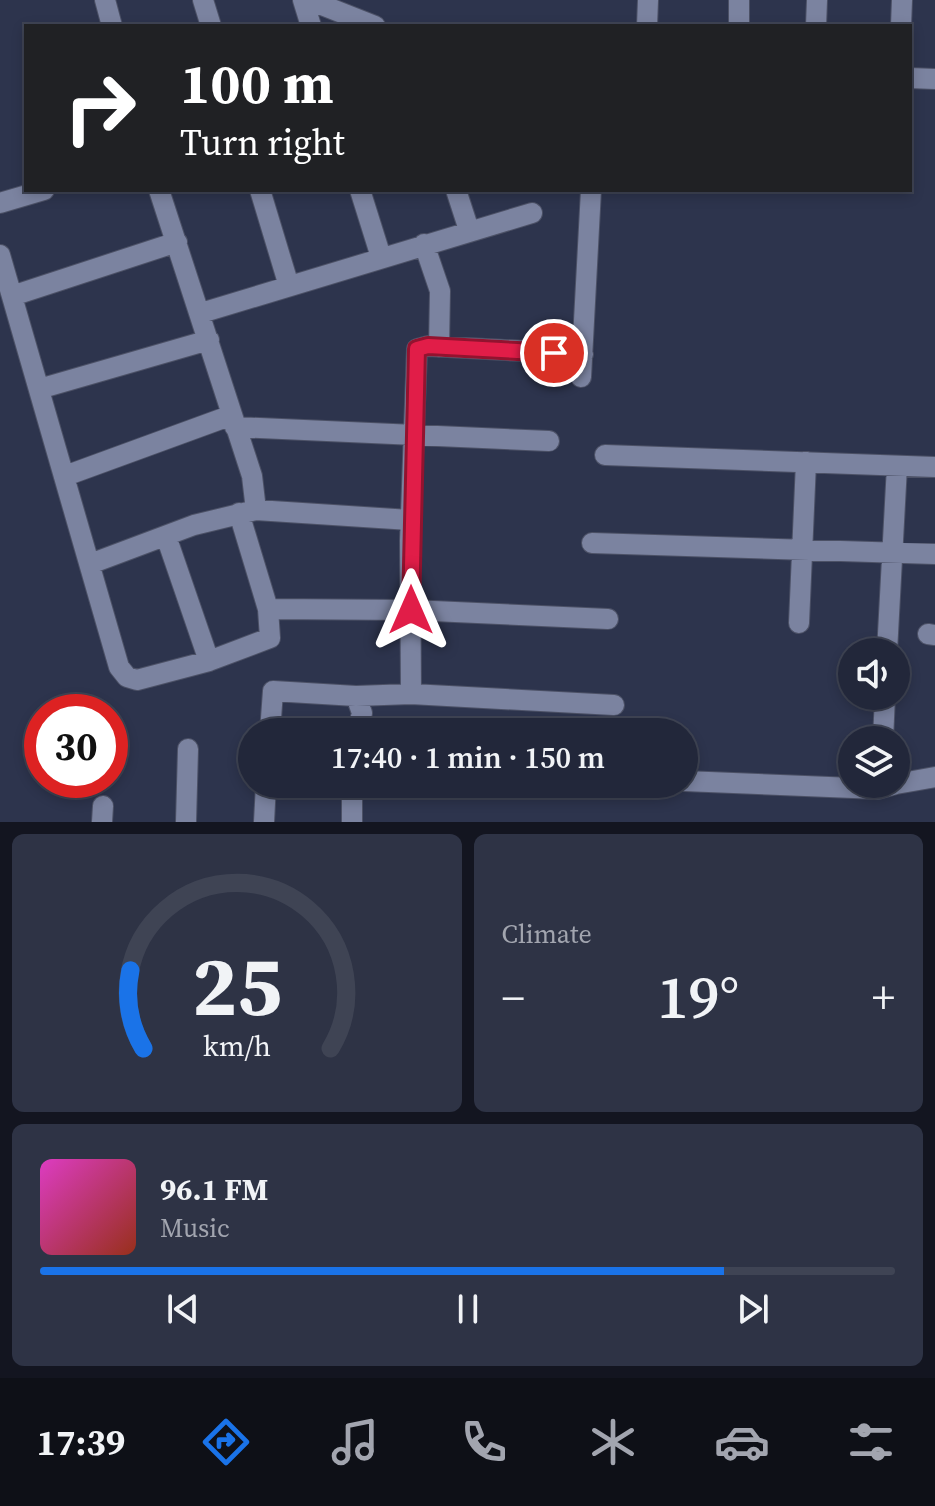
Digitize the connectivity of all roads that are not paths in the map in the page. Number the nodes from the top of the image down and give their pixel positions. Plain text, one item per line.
1 (105, 0) edge
2 (203, 0) edge
3 (306, 0) edge
4 (648, 0) edge
5 (739, 0) edge
6 (817, 0) edge
7 (902, 0) edge
8 (111, 24) edge
9 (210, 24) edge
10 (311, 24) edge
11 (370, 24) edge
12 (647, 24) edge
13 (739, 24) edge
14 (816, 24) edge
15 (901, 24) edge
16 (912, 78) edge
17 (935, 79) edge
18 (37, 192) edge
19 (160, 192) edge
20 (261, 192) edge
21 (361, 192) edge
22 (457, 192) edge
23 (591, 192) edge
24 (0, 203) edge
25 (532, 213) dead end
26 (469, 230) junction
27 (177, 242) junction
28 (424, 244) junction
29 (0, 255) edge
30 (381, 257) junction
31 (289, 286) junction
32 (12, 296) junction
33 (201, 313) junction
34 (209, 340) junction
35 (439, 347) junction
36 (583, 354) junction
37 (581, 377) dead end
38 (39, 389) junction
39 (234, 421) junction
40 (412, 436) junction
41 (549, 441) dead end
42 (605, 455) dead end
43 (806, 462) junction
44 (897, 466) junction
45 (935, 467) edge
46 (65, 476) junction
47 (247, 511) junction
48 (410, 520) junction
49 (166, 536) junction
50 (592, 543) dead end
51 (803, 550) junction
52 (892, 553) junction
53 (935, 554) edge
54 (90, 564) junction
55 (268, 609) junction
56 (411, 610) junction
57 (608, 619) dead end
58 (799, 623) dead end
59 (888, 638) edge
60 (209, 661) junction
61 (411, 694) junction
62 (356, 696) junction
63 (614, 705) dead end
64 (271, 718) edge
65 (361, 718) edge
66 (188, 749) dead end
67 (935, 777) edge
68 (910, 781) edge
69 (698, 782) edge
70 (838, 787) edge
71 (265, 798) edge
72 (352, 798) edge
73 (186, 822) edge
74 (264, 822) edge
75 (352, 822) edge

1 - 8 street
2 - 9 street
3 - 10 street
3 - 11 street
4 - 12 street
5 - 13 street
6 - 14 street
7 - 15 street
16 - 17 street
18 - 24 street
19 - 27 street
20 - 31 street
21 - 30 street
22 - 26 street
23 - 36 street
25 - 26 street
26 - 28 street
27 - 32 street
27 - 33 street
28 - 30 street
28 - 35 street
29 - 32 street
30 - 31 street
31 - 33 street
32 - 38 street
33 - 34 street
34 - 38 street
34 - 39 street
35 - 36 street
35 - 40 street
36 - 37 street
38 - 46 street
39 - 40 street
39 - 46 street
39 - 47 street
40 - 41 street
40 - 48 street
42 - 43 street
43 - 44 street
43 - 51 street
44 - 45 street
44 - 52 street
46 - 54 street
47 - 48 street
47 - 49 street
47 - 55 street
48 - 56 street
49 - 54 street
49 - 60 street
50 - 51 street
51 - 52 street
51 - 58 street
52 - 53 street
52 - 59 street
54 - 60 street
55 - 56 street
55 - 60 street
56 - 57 street
56 - 61 street
61 - 62 street
61 - 63 street
62 - 64 street
62 - 65 street
66 - 73 street
67 - 68 street
69 - 70 street
71 - 74 street
72 - 75 street

